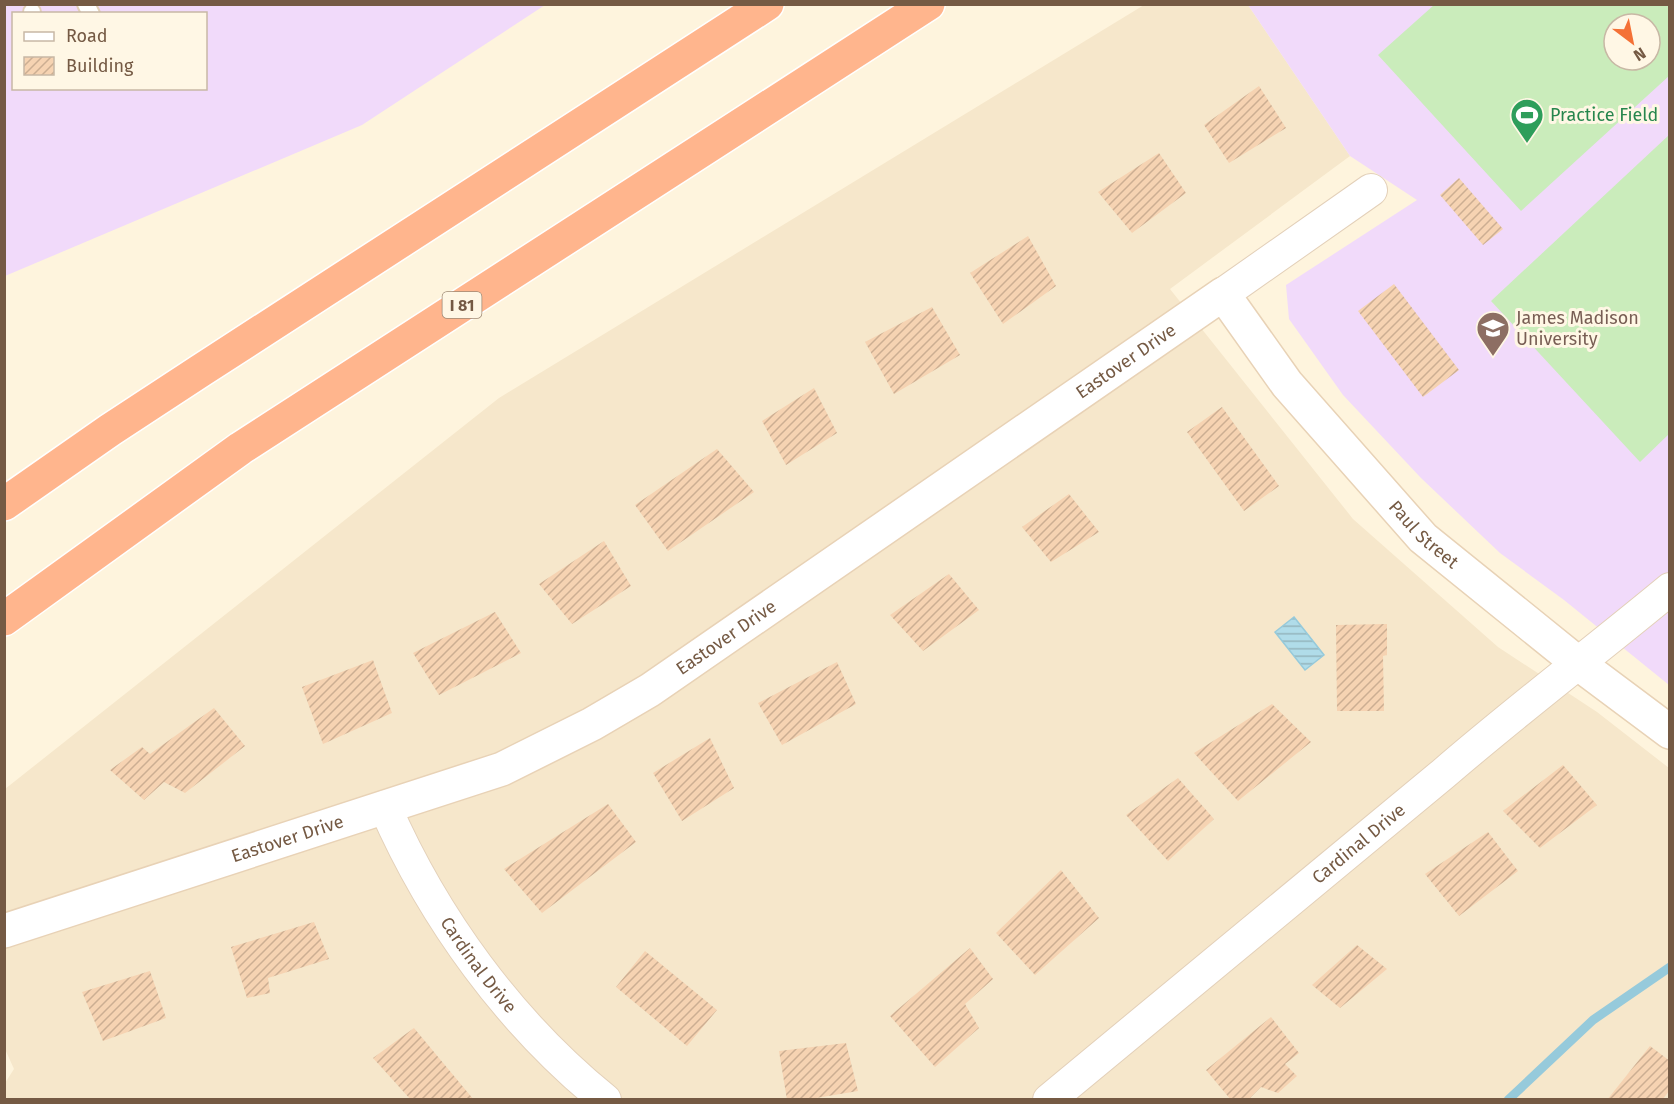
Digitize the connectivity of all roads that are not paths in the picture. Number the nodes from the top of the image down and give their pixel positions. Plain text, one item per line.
1 (767, 4) edge
2 (928, 4) edge
3 (1371, 190) dead end
4 (1223, 294) junction
5 (4, 504) edge
6 (1670, 589) edge
7 (4, 619) edge
8 (1580, 664) junction
9 (1670, 732) edge
10 (385, 807) junction
11 (4, 931) edge
12 (605, 1100) edge
13 (1049, 1100) edge

1 - 5 highway
2 - 7 highway, I 81
3 - 4 street, Eastover Drive
4 - 8 street, Paul Street
4 - 10 street, Eastover Drive
6 - 8 street, Cardinal Drive
8 - 9 street, Paul Street
8 - 13 street, Cardinal Drive
10 - 11 street, Eastover Drive
10 - 12 street, Cardinal Drive

